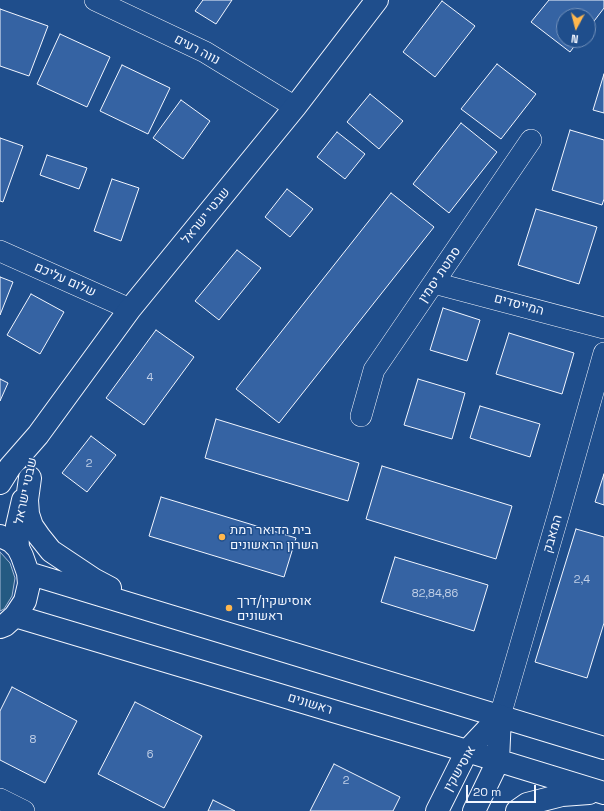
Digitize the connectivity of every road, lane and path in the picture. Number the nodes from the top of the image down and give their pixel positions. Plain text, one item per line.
1 (95, 0) edge
2 (377, 0) edge
3 (295, 107) junction
4 (531, 140) dead end
5 (0, 251) edge
6 (434, 283) junction
7 (130, 309) junction
8 (604, 328) edge
9 (604, 353) edge
10 (361, 416) dead end
11 (38, 435) junction
12 (30, 478) junction
13 (0, 483) edge
14 (0, 536) edge
15 (18, 548) junction
16 (28, 573) junction
17 (150, 610) junction
18 (8, 622) edge
19 (500, 716) junction
20 (604, 748) edge
21 (467, 751) junction
22 (498, 760) junction
23 (602, 792) edge
24 (0, 799) edge
25 (24, 811) edge
26 (437, 811) edge
27 (474, 811) edge
28 (517, 811) edge

1 - 3 street, נווה רעים
2 - 3 street, שבטי ישראל
3 - 7 street, שבטי ישראל
4 - 6 street, סמטת יסמין
5 - 7 street, שלום עליכם
6 - 8 street, המייסדים
6 - 10 street, סמטת יסמין
7 - 11 street, שבטי ישראל
9 - 19 street, המאבק
11 - 12 street, שבטי ישראל
11 - 13 street, שבטי ישראל
12 - 15 street, שבטי ישראל
12 - 17 street
14 - 15 street
15 - 16 street
16 - 17 street
16 - 18 street
17 - 19 street
18 - 21 street, ראשונים
19 - 20 street
19 - 21 street, אוסישקין
19 - 22 street, אוסישקין
21 - 22 street, ראשונים
21 - 26 street, אוסישקין
22 - 23 street, ראשונים
22 - 27 street, אוסישקין
23 - 28 street
24 - 25 street

